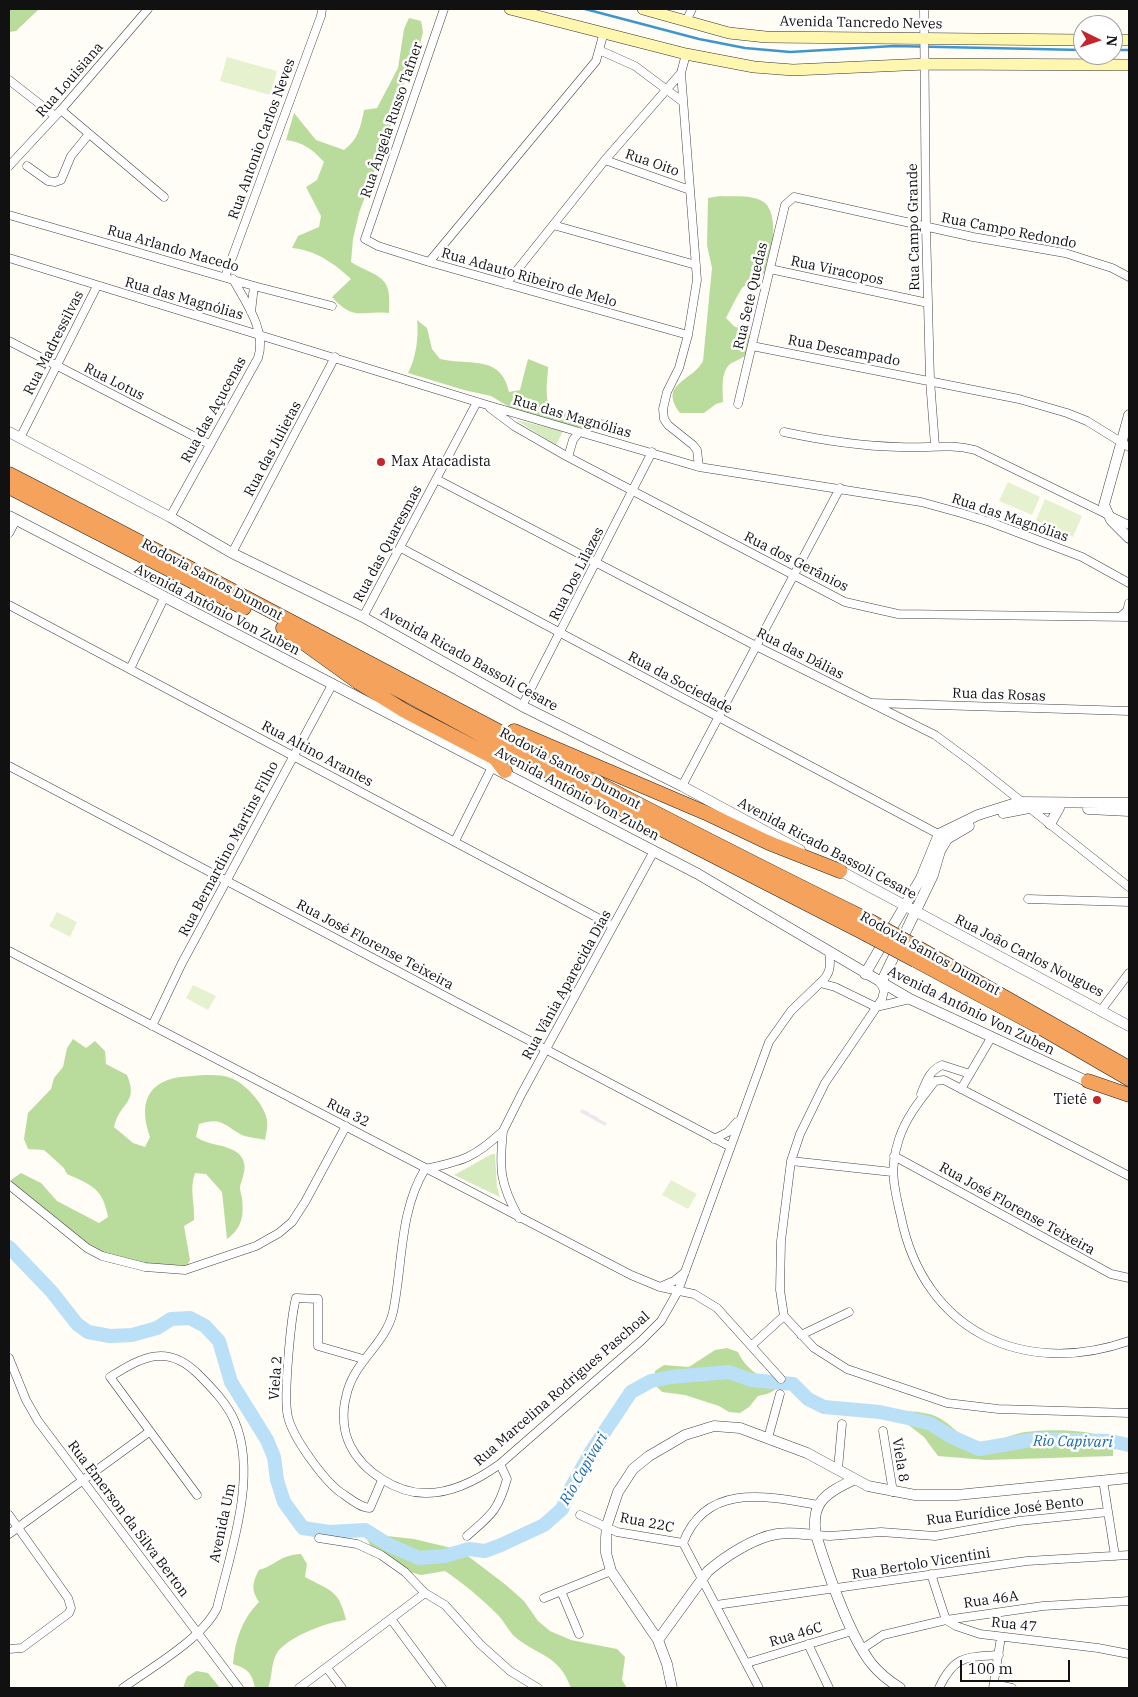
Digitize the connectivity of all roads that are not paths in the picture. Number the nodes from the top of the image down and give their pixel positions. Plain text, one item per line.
1 (148, 9) edge
2 (322, 9) edge
3 (444, 9) edge
4 (510, 9) edge
5 (643, 9) edge
6 (692, 9) edge
7 (924, 9) edge
8 (686, 21) junction
9 (604, 32) junction
10 (1073, 40) edge
11 (926, 41) junction
12 (599, 50) junction
13 (686, 54) junction
14 (926, 61) junction
15 (1129, 66) edge
16 (681, 73) junction
17 (9, 80) edge
18 (667, 89) junction
19 (684, 102) junction
20 (58, 113) junction
21 (89, 134) junction
22 (605, 160) junction
23 (9, 166) edge
24 (27, 166) dead end
25 (690, 190) junction
26 (164, 197) dead end
27 (794, 197) joint
28 (9, 215) edge
29 (553, 225) junction
30 (926, 227) junction
31 (365, 239) joint
32 (9, 258) edge
33 (429, 262) junction
34 (696, 264) junction
35 (770, 269) junction
36 (225, 277) junction
37 (1129, 277) edge
38 (233, 280) junction
39 (506, 284) junction
40 (97, 286) junction
41 (254, 286) junction
42 (928, 304) junction
43 (332, 306) dead end
44 (251, 312) junction
45 (259, 333) junction
46 (688, 336) junction
47 (9, 341) edge
48 (752, 346) junction
49 (335, 357) junction
50 (56, 367) junction
51 (930, 380) junction
52 (477, 402) junction
53 (738, 404) dead end
54 (487, 405) junction
55 (1129, 415) edge
56 (9, 432) edge
57 (579, 432) junction
58 (784, 432) dead end
59 (20, 438) junction
60 (209, 444) junction
61 (1125, 444) edge
62 (934, 446) junction
63 (652, 452) junction
64 (568, 457) junction
65 (700, 467) junction
66 (9, 474) edge
67 (436, 479) junction
68 (9, 487) edge
69 (840, 488) junction
70 (634, 492) junction
71 (1106, 512) junction
72 (170, 517) junction
73 (12, 518) edge
74 (1129, 525) edge
75 (9, 533) edge
76 (1129, 538) edge
77 (401, 548) junction
78 (232, 553) junction
79 (597, 562) junction
80 (792, 576) junction
81 (1129, 582) edge
82 (164, 598) junction
83 (1129, 603) edge
84 (9, 605) edge
85 (363, 617) junction
86 (1120, 617) junction
87 (1129, 617) edge
88 (283, 628) junction
89 (560, 634) junction
90 (756, 646) junction
91 (130, 670) junction
92 (332, 685) junction
93 (869, 703) junction
94 (522, 706) junction
95 (1129, 711) edge
96 (719, 717) junction
97 (476, 719) junction
98 (293, 756) junction
99 (9, 766) edge
100 (499, 768) junction
101 (682, 786) junction
102 (1019, 802) junction
103 (1129, 803) edge
104 (1029, 808) junction
105 (1059, 808) junction
106 (1129, 810) edge
107 (1050, 824) junction
108 (943, 837) junction
109 (455, 841) junction
110 (654, 851) junction
111 (840, 871) junction
112 (226, 880) junction
113 (1129, 888) edge
114 (1028, 900) dead end
115 (1129, 902) edge
116 (903, 906) junction
117 (915, 912) junction
118 (613, 926) junction
119 (869, 928) junction
120 (9, 951) edge
121 (829, 952) junction
122 (919, 955) junction
123 (865, 974) junction
124 (1129, 974) edge
125 (820, 982) junction
126 (881, 983) junction
127 (910, 999) junction
128 (876, 1007) junction
129 (1102, 1009) junction
130 (152, 1026) junction
131 (1129, 1026) edge
132 (991, 1038) junction
133 (547, 1050) junction
134 (1129, 1068) edge
135 (970, 1074) junction
136 (1129, 1079) edge
137 (1088, 1081) junction
138 (961, 1088) junction
139 (1129, 1096) edge
140 (918, 1103) junction
141 (1129, 1103) edge
142 (740, 1119) junction
143 (346, 1126) junction
144 (503, 1131) junction
145 (714, 1139) junction
146 (729, 1146) junction
147 (894, 1156) junction
148 (791, 1161) junction
149 (425, 1169) junction
150 (892, 1172) junction
151 (1129, 1176) edge
152 (9, 1185) edge
153 (519, 1218) junction
154 (686, 1270) junction
155 (1129, 1278) edge
156 (660, 1287) junction
157 (678, 1291) junction
158 (849, 1312) dead end
159 (784, 1316) junction
160 (801, 1335) junction
161 (1129, 1341) edge
162 (751, 1346) junction
163 (363, 1359) junction
164 (9, 1360) edge
165 (781, 1380) dead end
166 (780, 1394) dead end
167 (1129, 1413) edge
168 (842, 1424) dead end
169 (883, 1431) dead end
170 (149, 1432) junction
171 (768, 1438) junction
172 (500, 1464) junction
173 (838, 1469) junction
174 (1129, 1478) edge
175 (855, 1479) junction
176 (382, 1480) junction
177 (1103, 1480) junction
178 (83, 1481) junction
179 (893, 1492) junction
180 (196, 1495) dead end
181 (818, 1505) junction
182 (1108, 1512) junction
183 (9, 1514) edge
184 (580, 1515) dead end
185 (607, 1526) junction
186 (18, 1527) junction
187 (9, 1534) edge
188 (816, 1535) junction
189 (467, 1536) dead end
190 (319, 1538) dead end
191 (683, 1543) junction
192 (1129, 1555) edge
193 (1115, 1556) junction
194 (611, 1572) junction
195 (931, 1574) junction
196 (702, 1579) junction
197 (836, 1590) junction
198 (561, 1591) junction
199 (425, 1593) junction
200 (544, 1598) dead end
201 (1129, 1601) edge
202 (716, 1605) junction
203 (391, 1619) junction
204 (946, 1620) junction
205 (852, 1630) junction
206 (199, 1633) junction
207 (579, 1634) dead end
208 (1001, 1637) junction
209 (658, 1640) junction
210 (808, 1644) junction
211 (9, 1649) edge
212 (862, 1649) junction
213 (1129, 1654) edge
214 (998, 1655) junction
215 (747, 1664) junction
216 (327, 1668) junction
217 (993, 1686) edge
218 (123, 1688) edge
219 (239, 1688) edge
220 (299, 1688) edge
221 (342, 1688) edge
222 (442, 1688) edge
223 (538, 1688) edge
224 (672, 1688) edge
225 (759, 1688) edge
226 (829, 1688) edge
227 (900, 1688) edge
228 (939, 1688) edge
229 (1012, 1688) edge

1 - 20 street, Rua Louisiana
2 - 36 street, Rua Antonio Carlos Neves
3 - 31 street, Rua Ângela Russo Tafner
4 - 9 main road
5 - 8 main road, Avenida Tancredo Neves
6 - 8 street
7 - 11 street, Rua Campo Grande
8 - 11 main road, Avenida Tancredo Neves
9 - 12 street
9 - 13 main road
10 - 11 main road, Avenida Tancredo Neves
11 - 14 street, Rua Campo Grande
12 - 18 street
12 - 33 street
13 - 14 main road
13 - 16 street
14 - 15 main road
14 - 30 street, Rua Campo Grande
16 - 18 street
16 - 19 street
17 - 20 street
18 - 19 street
18 - 22 street
19 - 25 street
20 - 21 street
20 - 23 street, Rua Louisiana
21 - 24 street
21 - 26 street
22 - 25 street, Rua Oito
22 - 29 street
25 - 34 street
27 - 30 street, Rua Campo Redondo
27 - 35 street, Rua Sete Quedas
28 - 36 street, Rua Arlando Macedo
29 - 34 street
29 - 39 street
30 - 37 street, Rua Campo Redondo
30 - 42 street, Rua Campo Grande
31 - 33 street, Rua Adauto Ribeiro de Melo
32 - 40 street, Rua das Magnólias
33 - 39 street, Rua Adauto Ribeiro de Melo
34 - 46 street
35 - 42 street, Rua Viracopos
35 - 48 street, Rua Sete Quedas
36 - 38 street, Rua Arlando Macedo
38 - 41 street, Rua Arlando Macedo
38 - 44 street, Rua das Açucenas
39 - 46 street, Rua Adauto Ribeiro de Melo
40 - 45 street, Rua das Magnólias
40 - 50 street, Rua Madressilvas
41 - 43 street, Rua Arlando Macedo
41 - 44 street, Rua das Açucenas
42 - 51 street, Rua Campo Grande
44 - 45 street, Rua das Açucenas
45 - 49 street, Rua das Magnólias
45 - 60 street, Rua das Açucenas
46 - 65 street
47 - 50 street, Rua Lotus
48 - 51 street, Rua Descampado
48 - 53 street, Rua Sete Quedas
49 - 52 street, Rua das Magnólias
49 - 78 street, Rua das Julietas
50 - 59 street, Rua Madressilvas
50 - 60 street, Rua Lotus
51 - 61 street, Rua Descampado
51 - 62 street, Rua Campo Grande
52 - 54 street, Rua das Magnólias
52 - 67 street, Rua das Quaresmas
54 - 57 street, Rua das Magnólias
54 - 64 street, Rua dos Gerânios
55 - 61 street
56 - 59 street, Avenida Ricado Bassoli Cesare
57 - 63 street, Rua das Magnólias
57 - 64 street
58 - 62 street
59 - 72 street, Avenida Ricado Bassoli Cesare
60 - 72 street, Rua das Açucenas
61 - 71 street
62 - 71 street
63 - 65 street, Rua das Magnólias
63 - 70 street, Rua Dos Lilazes
64 - 70 street, Rua dos Gerânios
65 - 69 street, Rua das Magnólias
66 - 97 highway, Rodovia Santos Dumont
67 - 77 street, Rua das Quaresmas
67 - 79 street, Rua das Dálias
68 - 88 highway, Rodovia Santos Dumont
69 - 80 street
69 - 81 street, Rua das Magnólias
70 - 79 street, Rua Dos Lilazes
70 - 80 street, Rua dos Gerânios
71 - 74 street
71 - 76 street
72 - 78 street, Avenida Ricado Bassoli Cesare
73 - 75 street
73 - 82 street, Avenida Antônio Von Zuben
77 - 85 street, Rua das Quaresmas
77 - 89 street, Rua da Sociedade
78 - 85 street, Avenida Ricado Bassoli Cesare
79 - 89 street, Rua Dos Lilazes
79 - 90 street, Rua das Dálias
80 - 86 street, Rua dos Gerânios
80 - 90 street
82 - 91 street
82 - 92 street, Avenida Antônio Von Zuben
83 - 86 street
84 - 91 street, Rua Altino Arantes
85 - 94 street, Avenida Ricado Bassoli Cesare
86 - 87 street, Rua dos Gerânios
88 - 100 highway
88 - 119 highway, Rodovia Santos Dumont
89 - 94 street, Rua Dos Lilazes
89 - 96 street, Rua da Sociedade
90 - 93 street, Rua das Dálias
90 - 96 street
91 - 98 street, Rua Altino Arantes
92 - 98 street, Rua Bernardino Martins Filho
92 - 100 street, Avenida Antônio Von Zuben
93 - 95 street, Rua das Rosas
93 - 102 street, Rua das Dálias
94 - 101 street, Avenida Ricado Bassoli Cesare
96 - 101 street
96 - 108 street, Rua da Sociedade
97 - 111 highway
97 - 119 highway, Rodovia Santos Dumont
98 - 109 street, Rua Altino Arantes
98 - 112 street, Rua Bernardino Martins Filho
99 - 112 street, Rua José Florense Teixeira
100 - 109 street
100 - 110 street, Avenida Antônio Von Zuben
101 - 111 street, Avenida Ricado Bassoli Cesare
102 - 103 street
102 - 104 street, Rua das Dálias
102 - 108 street
104 - 105 street
104 - 107 street, Rua das Dálias
104 - 108 street
105 - 106 street
105 - 107 street
107 - 113 street, Rua das Dálias
108 - 116 street
108 - 117 street
109 - 118 street, Rua Altino Arantes
110 - 118 street, Rua Vânia Aparecida Dias
110 - 121 street, Avenida Antônio Von Zuben
111 - 116 street, Avenida Ricado Bassoli Cesare
112 - 130 street, Rua Bernardino Martins Filho
112 - 133 street, Rua José Florense Teixeira
114 - 115 street
116 - 117 street, Avenida Ricado Bassoli Cesare
116 - 123 street
117 - 126 street
117 - 129 street, Rua João Carlos Nougues
118 - 133 street, Rua Vânia Aparecida Dias
119 - 122 highway, Rodovia Santos Dumont, bridge
120 - 130 street, Rua 32
121 - 123 street, Avenida Antônio Von Zuben
121 - 125 street, Rua Marcelina Rodrigues Paschoal
122 - 134 highway, Rodovia Santos Dumont
122 - 136 highway, Rodovia Santos Dumont
123 - 126 street, Avenida Antônio Von Zuben
124 - 129 street
125 - 128 street
125 - 142 street, Rua Marcelina Rodrigues Paschoal
126 - 127 street, Avenida Antônio Von Zuben
126 - 128 street
127 - 128 street
127 - 132 street, Avenida Antônio Von Zuben
128 - 148 street
129 - 131 street, Rua João Carlos Nougues
130 - 143 street, Rua 32
132 - 135 street
132 - 137 street, Avenida Antônio Von Zuben
133 - 144 street, Rua Vânia Aparecida Dias
133 - 145 street, Rua José Florense Teixeira
135 - 138 street
135 - 140 street
137 - 139 highway
137 - 141 street, Avenida Antônio Von Zuben
138 - 140 street
138 - 151 street
140 - 147 street
142 - 145 street, Rua Marcelina Rodrigues Paschoal
142 - 146 street, Rua Marcelina Rodrigues Paschoal
143 - 149 street, Rua 32
143 - 152 street
144 - 149 street, Rua Vânia Aparecida Dias
144 - 153 street, Rua Vânia Aparecida Dias
145 - 146 street, Rua José Florense Teixeira
146 - 154 street, Rua Marcelina Rodrigues Paschoal
147 - 150 street
147 - 155 street, Rua José Florense Teixeira
148 - 150 street
148 - 159 street
149 - 153 street, Rua 32
149 - 163 street, Rua Marcelina Rodrigues Paschoal
150 - 161 street
153 - 156 street, Rua 32
154 - 156 street
154 - 157 street, Rua Marcelina Rodrigues Paschoal
156 - 157 street, Rua 32
157 - 162 street, Rua 32
157 - 172 street, Rua Marcelina Rodrigues Paschoal
158 - 160 street
159 - 160 street
159 - 162 street
160 - 167 street
162 - 165 street, Rua 32
163 - 176 street, Rua Marcelina Rodrigues Paschoal
163 - 176 street, Viela 2
164 - 178 street, Rua Emerson da Silva Berton
166 - 171 street
168 - 173 street
169 - 179 street, Viela 8
170 - 178 street
170 - 180 street
170 - 206 street, Avenida Um
171 - 173 street
171 - 185 street
172 - 176 street, Rua Marcelina Rodrigues Paschoal
172 - 189 street
173 - 175 street
174 - 177 street
175 - 179 street
175 - 181 street
177 - 179 street
177 - 182 street
178 - 186 street
178 - 206 street, Rua Emerson da Silva Berton
181 - 188 street
181 - 191 street
182 - 188 street, Rua Eurídice José Bento
182 - 193 street
183 - 186 street
184 - 185 street, Rua 22C
185 - 191 street, Rua 22C
185 - 194 street
186 - 187 street
186 - 211 street
188 - 196 street
188 - 197 street
190 - 199 street
191 - 196 street
192 - 193 street, Rua Bertolo Vicentini
193 - 195 street, Rua Bertolo Vicentini
194 - 198 street
194 - 209 street
195 - 197 street, Rua Bertolo Vicentini
195 - 204 street
196 - 202 street
196 - 209 street
197 - 202 street, Rua Bertolo Vicentini
197 - 205 street
198 - 200 street
198 - 207 street
199 - 203 street
199 - 223 street
201 - 204 street, Rua 46A
202 - 215 street
203 - 216 street
203 - 222 street
204 - 208 street, Rua 47
204 - 212 street, Rua 46A
205 - 210 street, Rua 46C
205 - 212 street
206 - 218 street, Avenida Um
206 - 219 street, Rua Emerson da Silva Berton
208 - 213 street, Rua 47
208 - 214 street
209 - 224 street
210 - 215 street, Rua 46C
210 - 226 street
212 - 227 street
214 - 217 street
214 - 228 street
215 - 225 street
216 - 220 street
216 - 221 street
217 - 229 street

